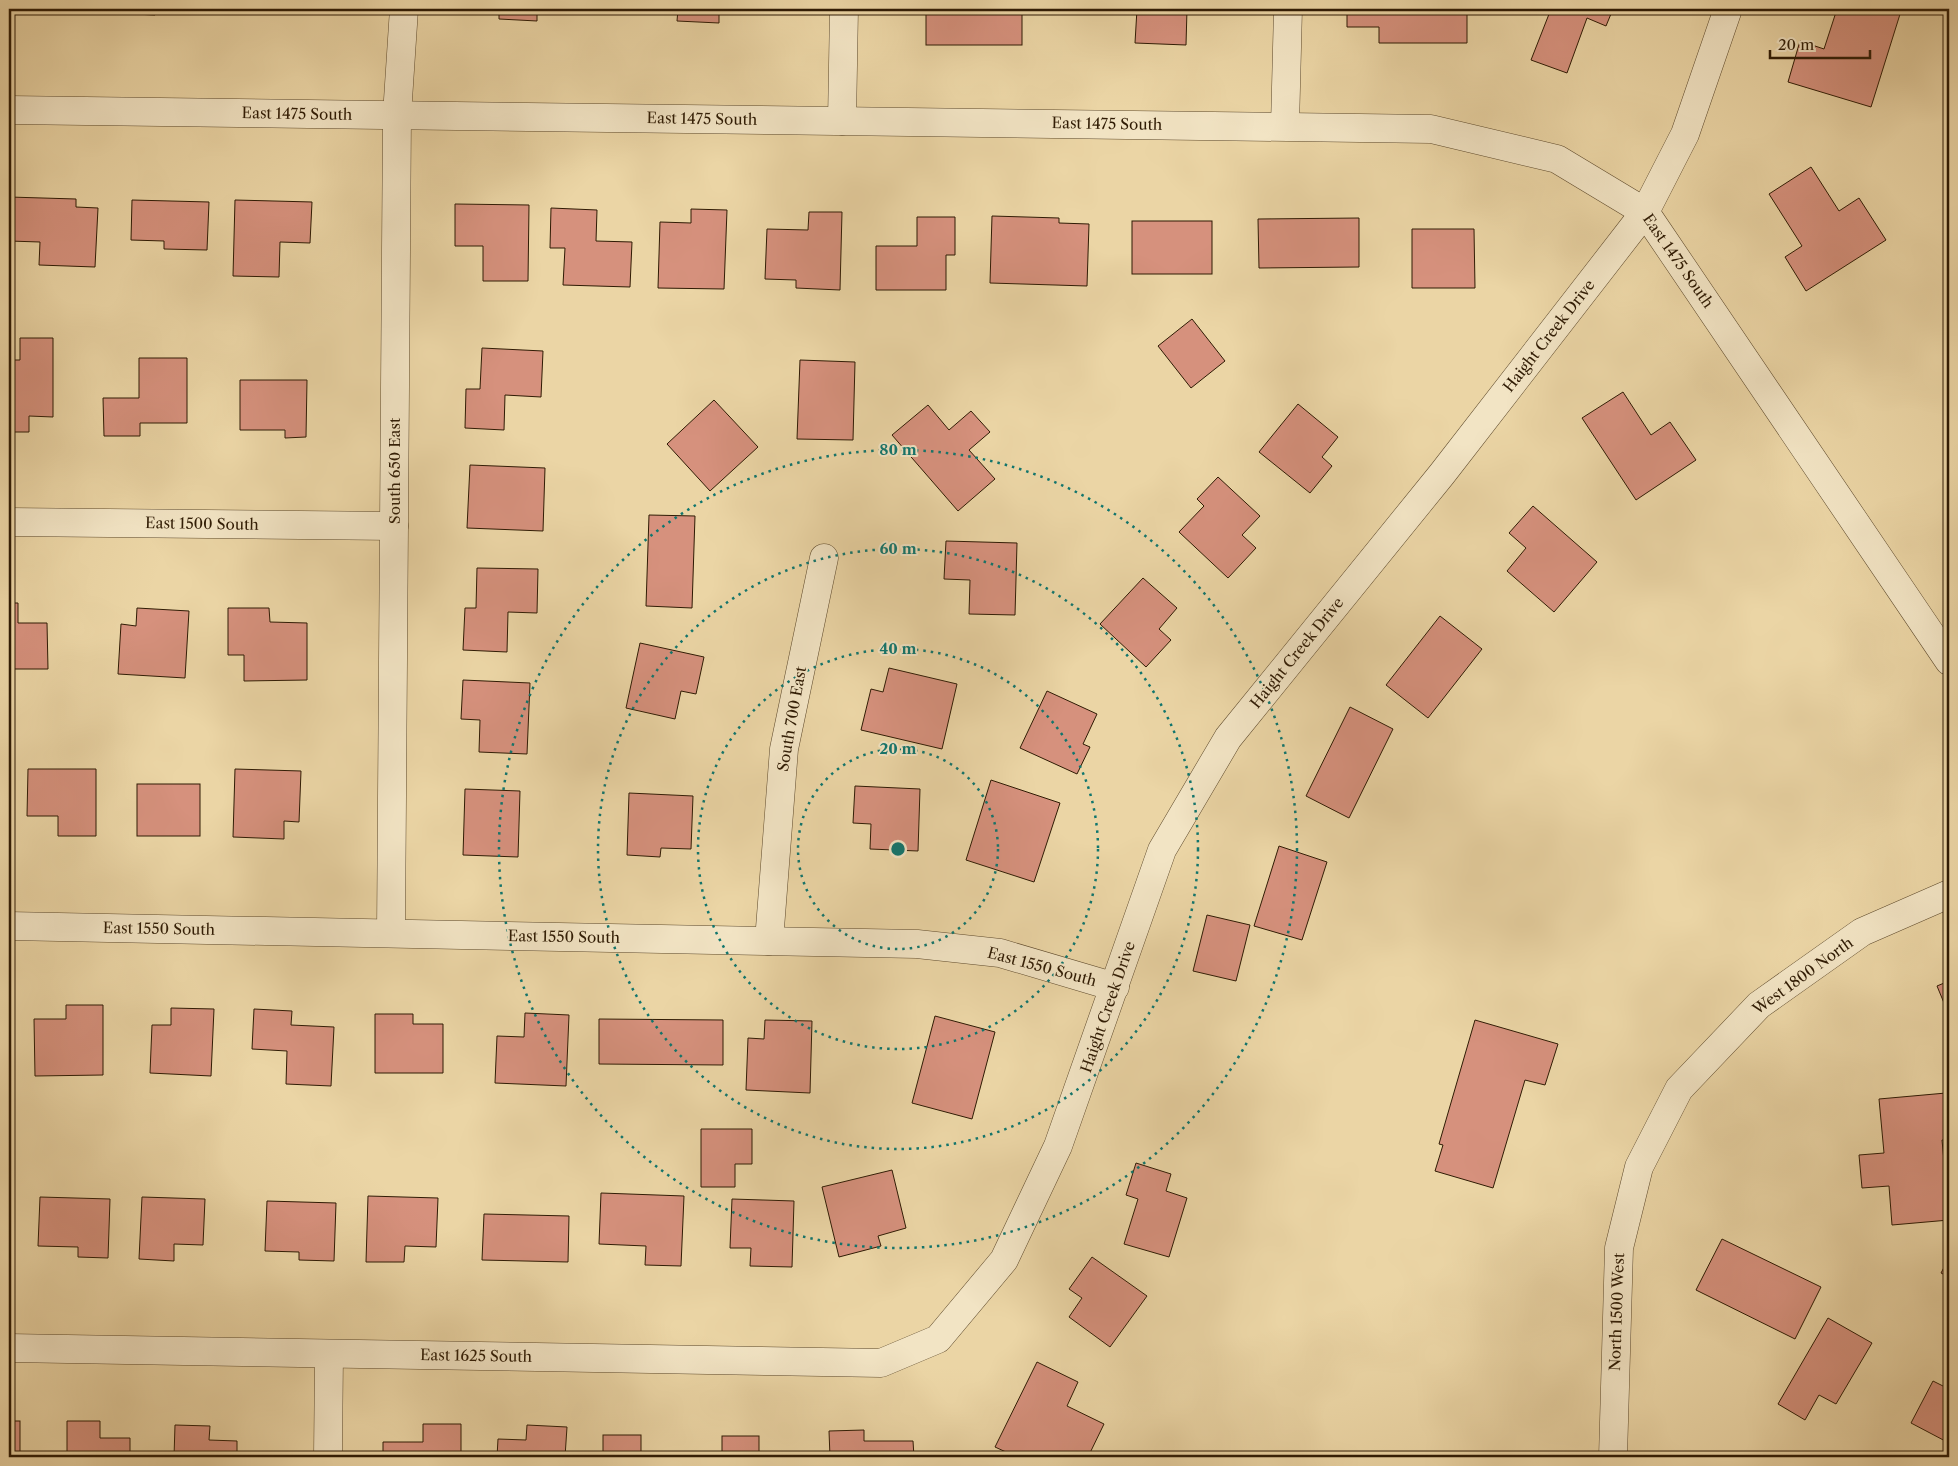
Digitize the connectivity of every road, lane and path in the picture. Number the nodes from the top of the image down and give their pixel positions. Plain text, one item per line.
1 (404, 9) edge
2 (844, 9) edge
3 (1288, 9) edge
4 (1728, 9) edge
5 (9, 110) edge
6 (397, 115) junction
7 (842, 121) junction
8 (1286, 126) junction
9 (1645, 212) junction
10 (9, 522) edge
11 (394, 526) junction
12 (824, 558) dead end
13 (1949, 661) edge
14 (1949, 894) edge
15 (9, 926) edge
16 (391, 933) junction
17 (769, 941) junction
18 (1115, 987) junction
19 (1678, 1090) joint
20 (938, 1339) joint
21 (9, 1348) edge
22 (329, 1354) junction
23 (328, 1457) edge
24 (1614, 1457) edge

1 - 6 street, South 650 East
2 - 7 street
3 - 8 street
4 - 9 street, Haight Creek Drive
5 - 6 street, East 1475 South
6 - 7 street, East 1475 South
6 - 11 street, South 650 East
7 - 8 street, East 1475 South
8 - 9 street, East 1475 South
9 - 13 street, East 1475 South
9 - 18 street, Haight Creek Drive
10 - 11 street, East 1500 South
11 - 16 street, South 650 East
12 - 17 street, South 700 East
14 - 19 street, West 1800 North
15 - 16 street, East 1550 South
16 - 17 street, East 1550 South
17 - 18 street, East 1550 South
18 - 20 street, Haight Creek Drive
19 - 24 street, North 1500 West
20 - 22 street, East 1625 South
21 - 22 street, East 1625 South
22 - 23 street

